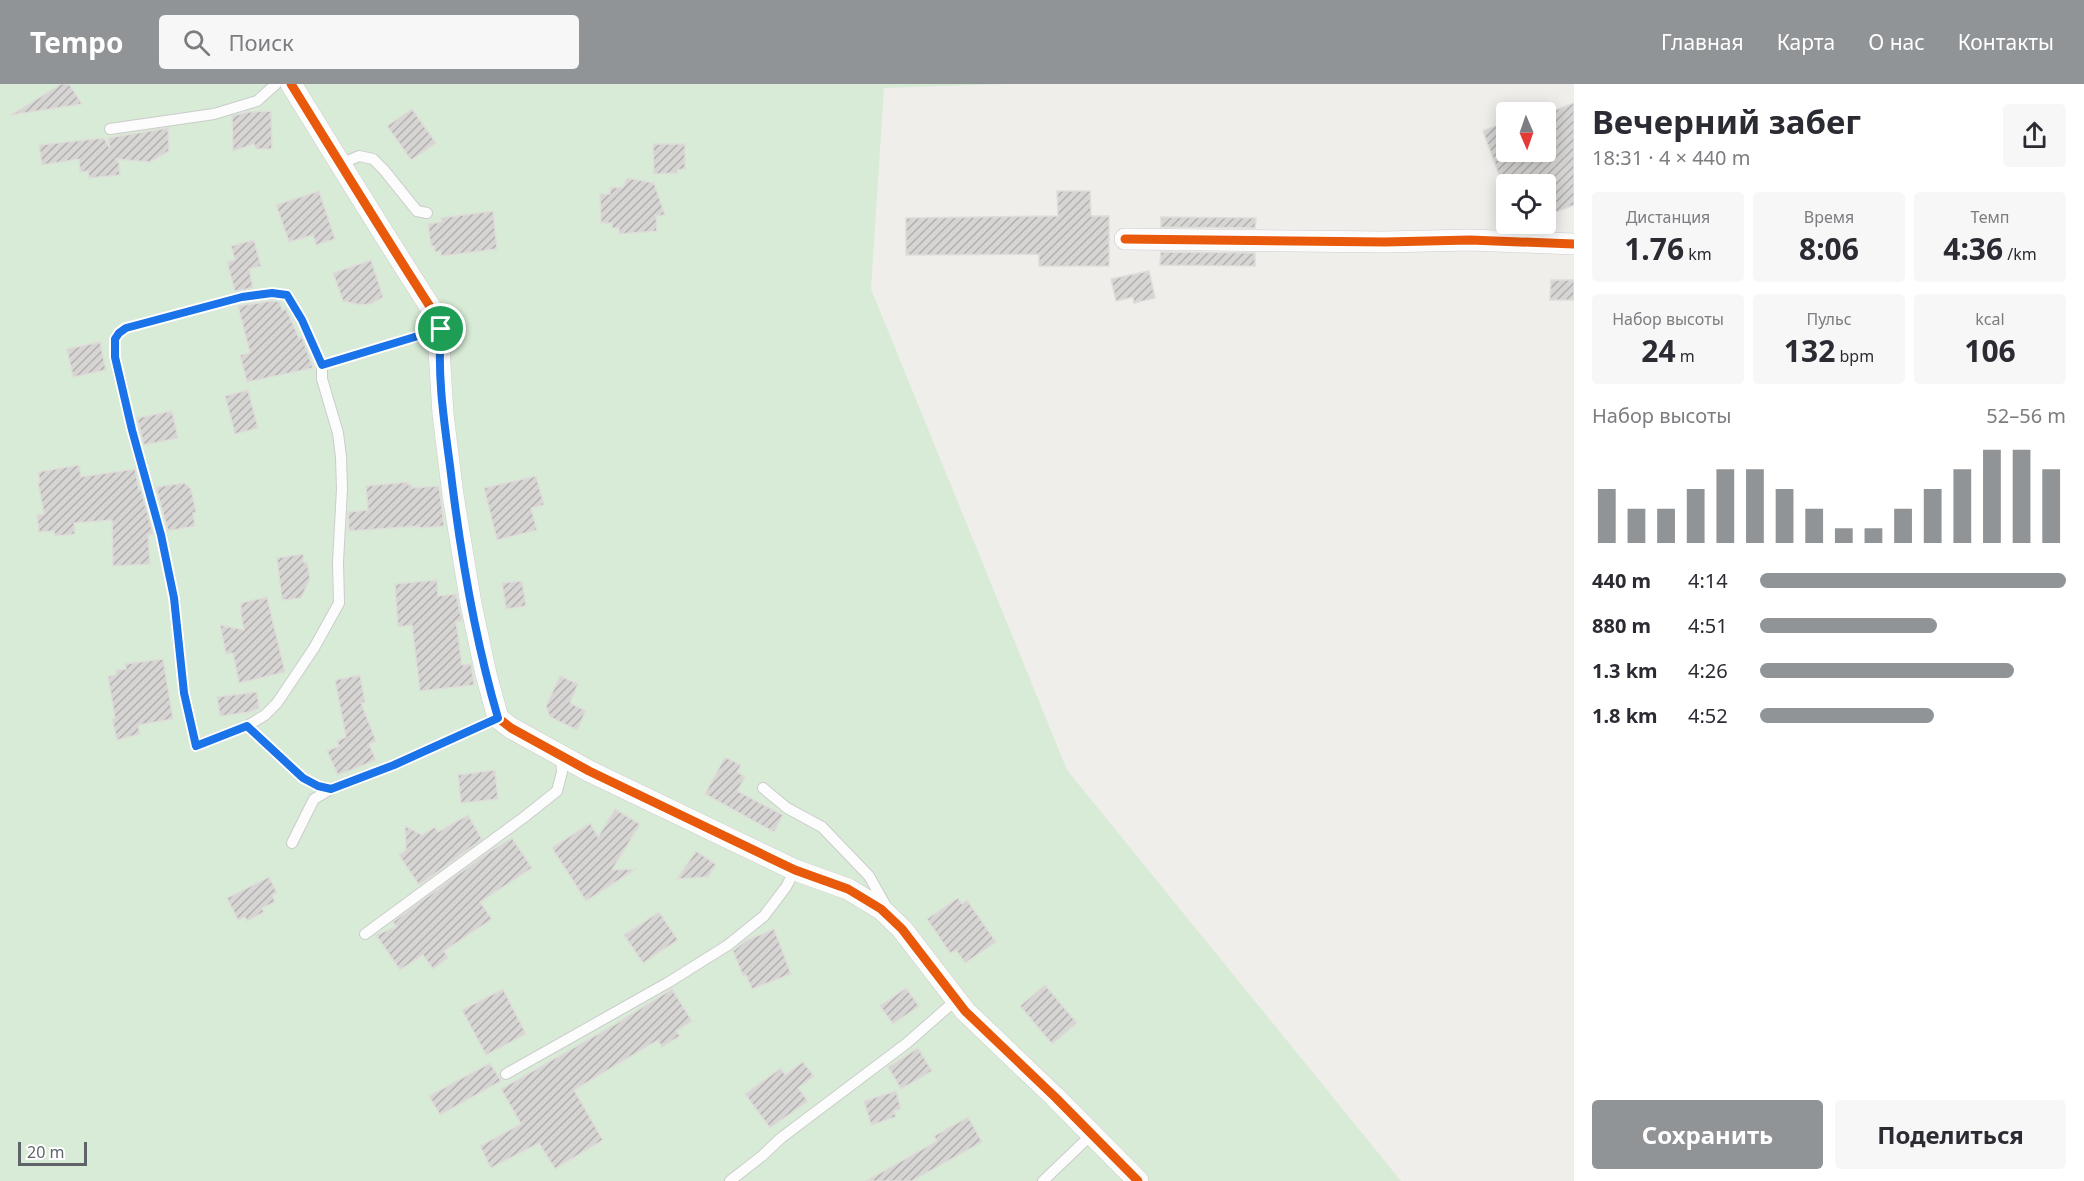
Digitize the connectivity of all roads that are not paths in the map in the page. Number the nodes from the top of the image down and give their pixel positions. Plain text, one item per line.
1 (276, 84) edge
2 (291, 84) edge
3 (110, 129) dead end
4 (341, 164) junction
5 (427, 213) dead end
6 (1125, 239) dead end
7 (1574, 244) edge
8 (441, 329) junction
9 (322, 365) junction
10 (498, 718) junction
11 (247, 726) junction
12 (561, 756) junction
13 (763, 788) dead end
14 (331, 789) junction
15 (292, 843) dead end
16 (795, 870) junction
17 (892, 919) junction
18 (365, 934) dead end
19 (956, 1000) junction
20 (506, 1074) dead end
21 (1091, 1135) junction
22 (730, 1181) edge
23 (1043, 1181) edge
24 (1138, 1181) edge

1 - 3 lane
2 - 4 street
4 - 5 lane
4 - 8 street
6 - 7 street
8 - 9 lane
8 - 10 street
9 - 11 lane
9 - 11 lane
10 - 12 street
10 - 14 lane
11 - 14 lane
12 - 16 street
12 - 18 lane
13 - 17 lane
14 - 15 lane
16 - 17 street
16 - 20 lane
17 - 19 street
19 - 21 street
19 - 22 lane
21 - 23 lane
21 - 24 street

